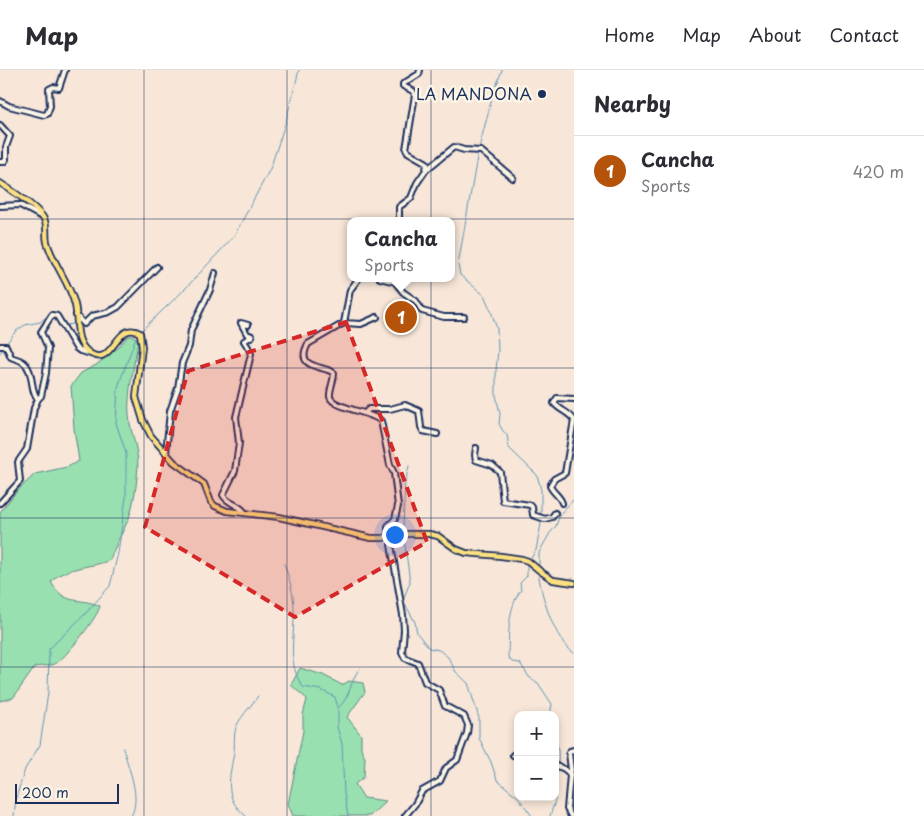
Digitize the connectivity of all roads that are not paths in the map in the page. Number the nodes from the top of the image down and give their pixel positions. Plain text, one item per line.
1 (65, 70) edge
2 (420, 70) edge
3 (0, 101) edge
4 (0, 126) edge
5 (0, 162) edge
6 (426, 170) junction
7 (513, 178) dead end
8 (0, 183) edge
9 (0, 206) edge
10 (43, 217) junction
11 (399, 217) edge
12 (156, 267) dead end
13 (215, 273) dead end
14 (356, 282) edge
15 (395, 282) edge
16 (76, 315) junction
17 (377, 317) dead end
18 (464, 317) dead end
19 (344, 323) junction
20 (248, 326) dead end
21 (0, 346) edge
22 (91, 354) junction
23 (38, 399) junction
24 (574, 399) edge
25 (365, 413) junction
26 (437, 434) dead end
27 (476, 448) dead end
28 (166, 454) junction
29 (0, 503) edge
30 (562, 503) dead end
31 (245, 513) junction
32 (555, 513) dead end
33 (395, 534) junction
34 (388, 536) junction
35 (574, 583) edge
36 (574, 750) edge
37 (559, 767) edge
38 (570, 775) junction
39 (405, 816) edge
40 (571, 816) edge

1 - 3 street
2 - 6 street
4 - 5 street
6 - 7 street
6 - 11 street
8 - 10 main road
9 - 10 street
10 - 16 main road
12 - 16 street
13 - 28 street
14 - 19 street
15 - 18 street
16 - 22 main road
17 - 19 street
19 - 25 street
20 - 31 street
21 - 23 street
22 - 23 street
22 - 28 main road
23 - 29 street
24 - 30 street
25 - 26 street
25 - 34 street
27 - 32 street
28 - 31 main road
31 - 34 main road
33 - 34 main road
33 - 35 main road
33 - 39 street
36 - 38 street
37 - 38 street
38 - 40 street

